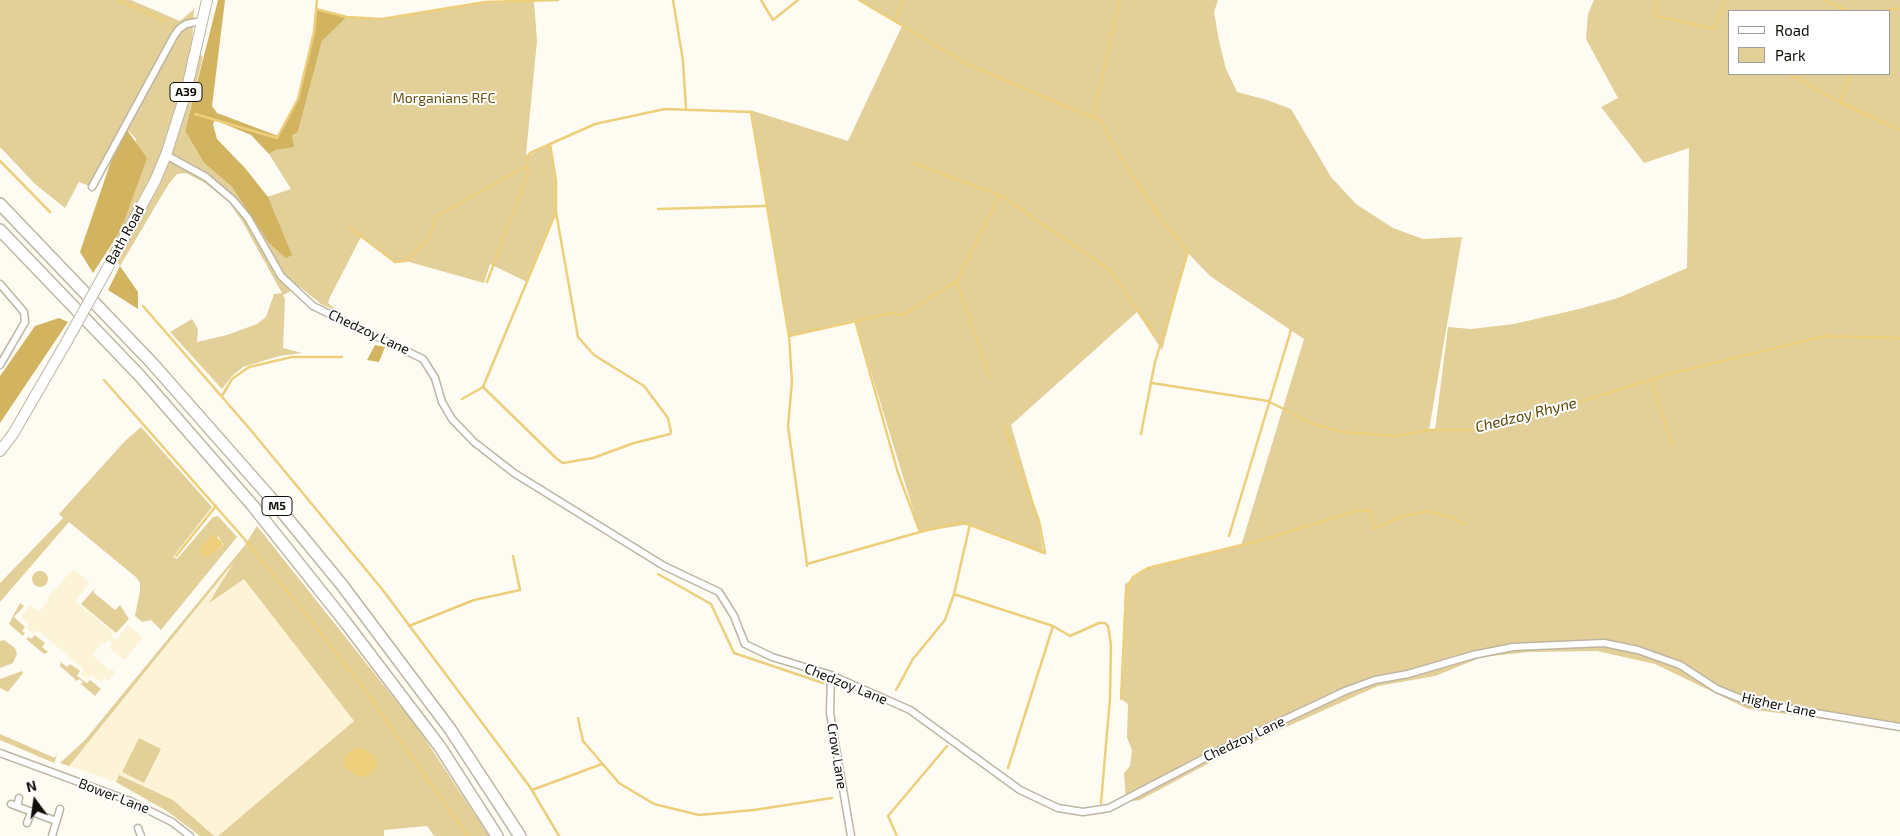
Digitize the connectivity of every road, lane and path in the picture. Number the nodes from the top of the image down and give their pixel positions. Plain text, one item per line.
1 (207, 0) edge
2 (202, 21) junction
3 (166, 155) junction
4 (92, 187) dead end
5 (0, 204) edge
6 (0, 230) edge
7 (0, 284) edge
8 (0, 365) edge
9 (0, 452) edge
10 (1638, 650) joint
11 (831, 675) junction
12 (1900, 727) edge
13 (2, 753) edge
14 (19, 798) dead end
15 (60, 809) dead end
16 (32, 811) junction
17 (56, 821) junction
18 (27, 823) dead end
19 (138, 828) dead end
20 (52, 836) edge
21 (140, 836) edge
22 (190, 836) edge
23 (497, 836) edge
24 (520, 836) edge
25 (851, 836) edge

1 - 2 main road, Bath Road / A39
2 - 3 main road, Bath Road / A39
2 - 4 street
3 - 9 main road, Bath Road / A39, bridge
3 - 11 street, Chedzoy Lane
5 - 24 highway, M5
6 - 23 highway, M5
7 - 8 street
10 - 11 street, Chedzoy Lane
10 - 12 street, Higher Lane
11 - 25 street, Crow Lane
13 - 22 street, Bower Lane
14 - 16 street
15 - 17 street
16 - 17 street
16 - 18 street
17 - 20 street
19 - 21 street

